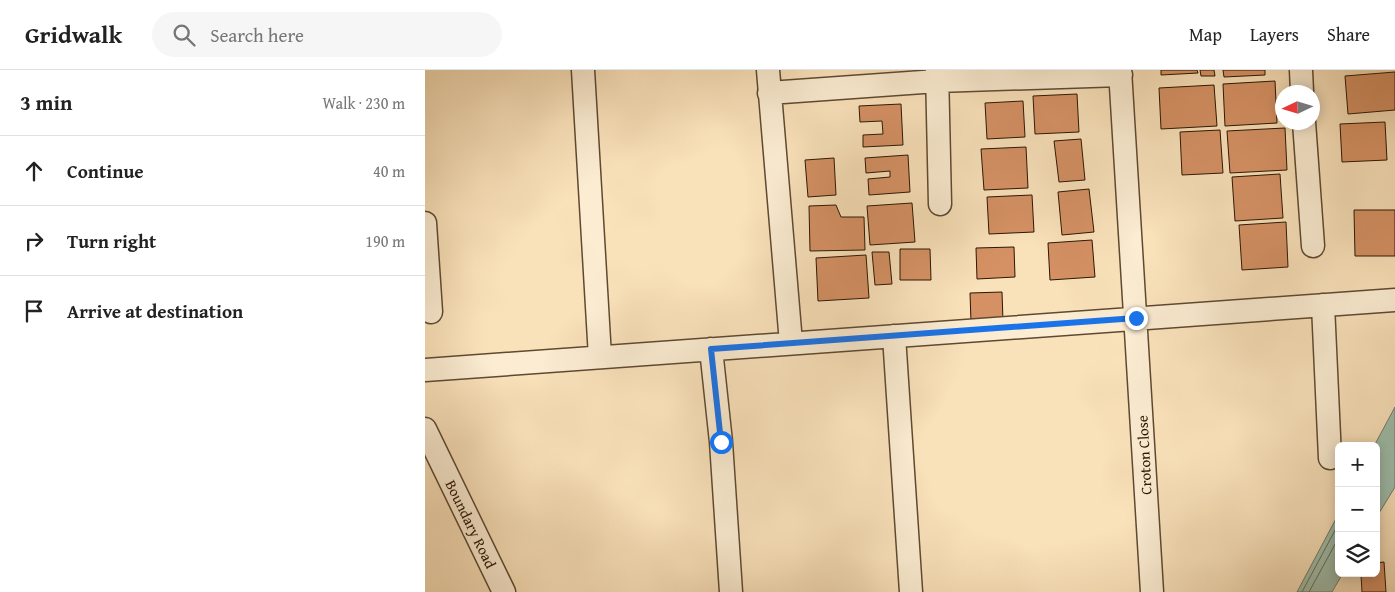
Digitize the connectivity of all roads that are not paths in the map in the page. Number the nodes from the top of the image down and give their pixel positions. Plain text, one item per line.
1 (583, 70) edge
2 (768, 70) edge
3 (1301, 70) edge
4 (1120, 73) edge
5 (937, 76) edge
6 (1302, 85) edge
7 (769, 93) junction
8 (1305, 130) edge
9 (940, 204) dead end
10 (425, 223) edge
11 (1313, 246) dead end
12 (1395, 300) edge
13 (1323, 305) junction
14 (431, 312) dead end
15 (1136, 318) junction
16 (894, 336) junction
17 (791, 343) junction
18 (711, 349) junction
19 (600, 357) junction
20 (425, 370) edge
21 (425, 429) edge
22 (1330, 458) dead end
23 (504, 592) edge
24 (731, 592) edge
25 (911, 592) edge
26 (1152, 592) edge

1 - 19 street
2 - 7 street
3 - 6 street
4 - 5 street
4 - 15 street, Croton Close
5 - 7 street
5 - 9 street
7 - 17 street
8 - 11 street
10 - 14 street
12 - 13 street
13 - 15 street
13 - 22 street
15 - 16 street
15 - 26 street, Croton Close
16 - 17 street
16 - 25 street
17 - 18 street
18 - 19 street
18 - 24 street
19 - 20 street
21 - 23 street, Boundary Road

